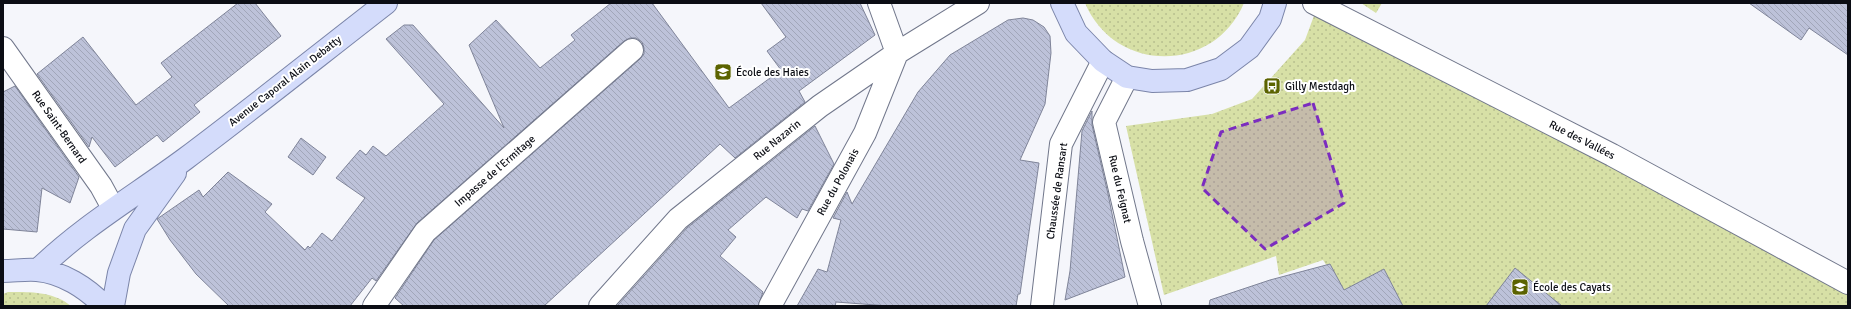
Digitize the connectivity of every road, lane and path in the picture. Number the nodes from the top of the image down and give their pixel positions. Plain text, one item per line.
1 (386, 3) edge
2 (879, 3) edge
3 (978, 3) edge
4 (1062, 3) edge
5 (1275, 3) edge
6 (1314, 3) edge
7 (3, 48) edge
8 (632, 50) dead end
9 (897, 53) junction
10 (1103, 61) junction
11 (1127, 77) junction
12 (185, 159) junction
13 (113, 208) junction
14 (38, 270) junction
15 (3, 271) edge
16 (1848, 283) edge
17 (104, 306) edge
18 (112, 306) edge
19 (374, 306) edge
20 (600, 306) edge
21 (770, 306) edge
22 (1042, 306) edge
23 (1150, 306) edge

1 - 12 main road, Avenue Caporal Alain Debatty
2 - 9 street
3 - 9 street, Rue Nazarin
4 - 10 main road
5 - 11 main road
6 - 16 street, Rue des Vallées
7 - 13 street, Rue Saint-Bernard
8 - 19 street, Impasse de l'Ermitage
9 - 20 street, Rue Nazarin
9 - 21 street, Rue du Polonais
10 - 11 main road
10 - 22 street, Chaussée de Ransart
11 - 23 street, Rue du Feignat
12 - 13 main road
12 - 18 main road
13 - 14 main road
14 - 15 main road
14 - 17 main road

